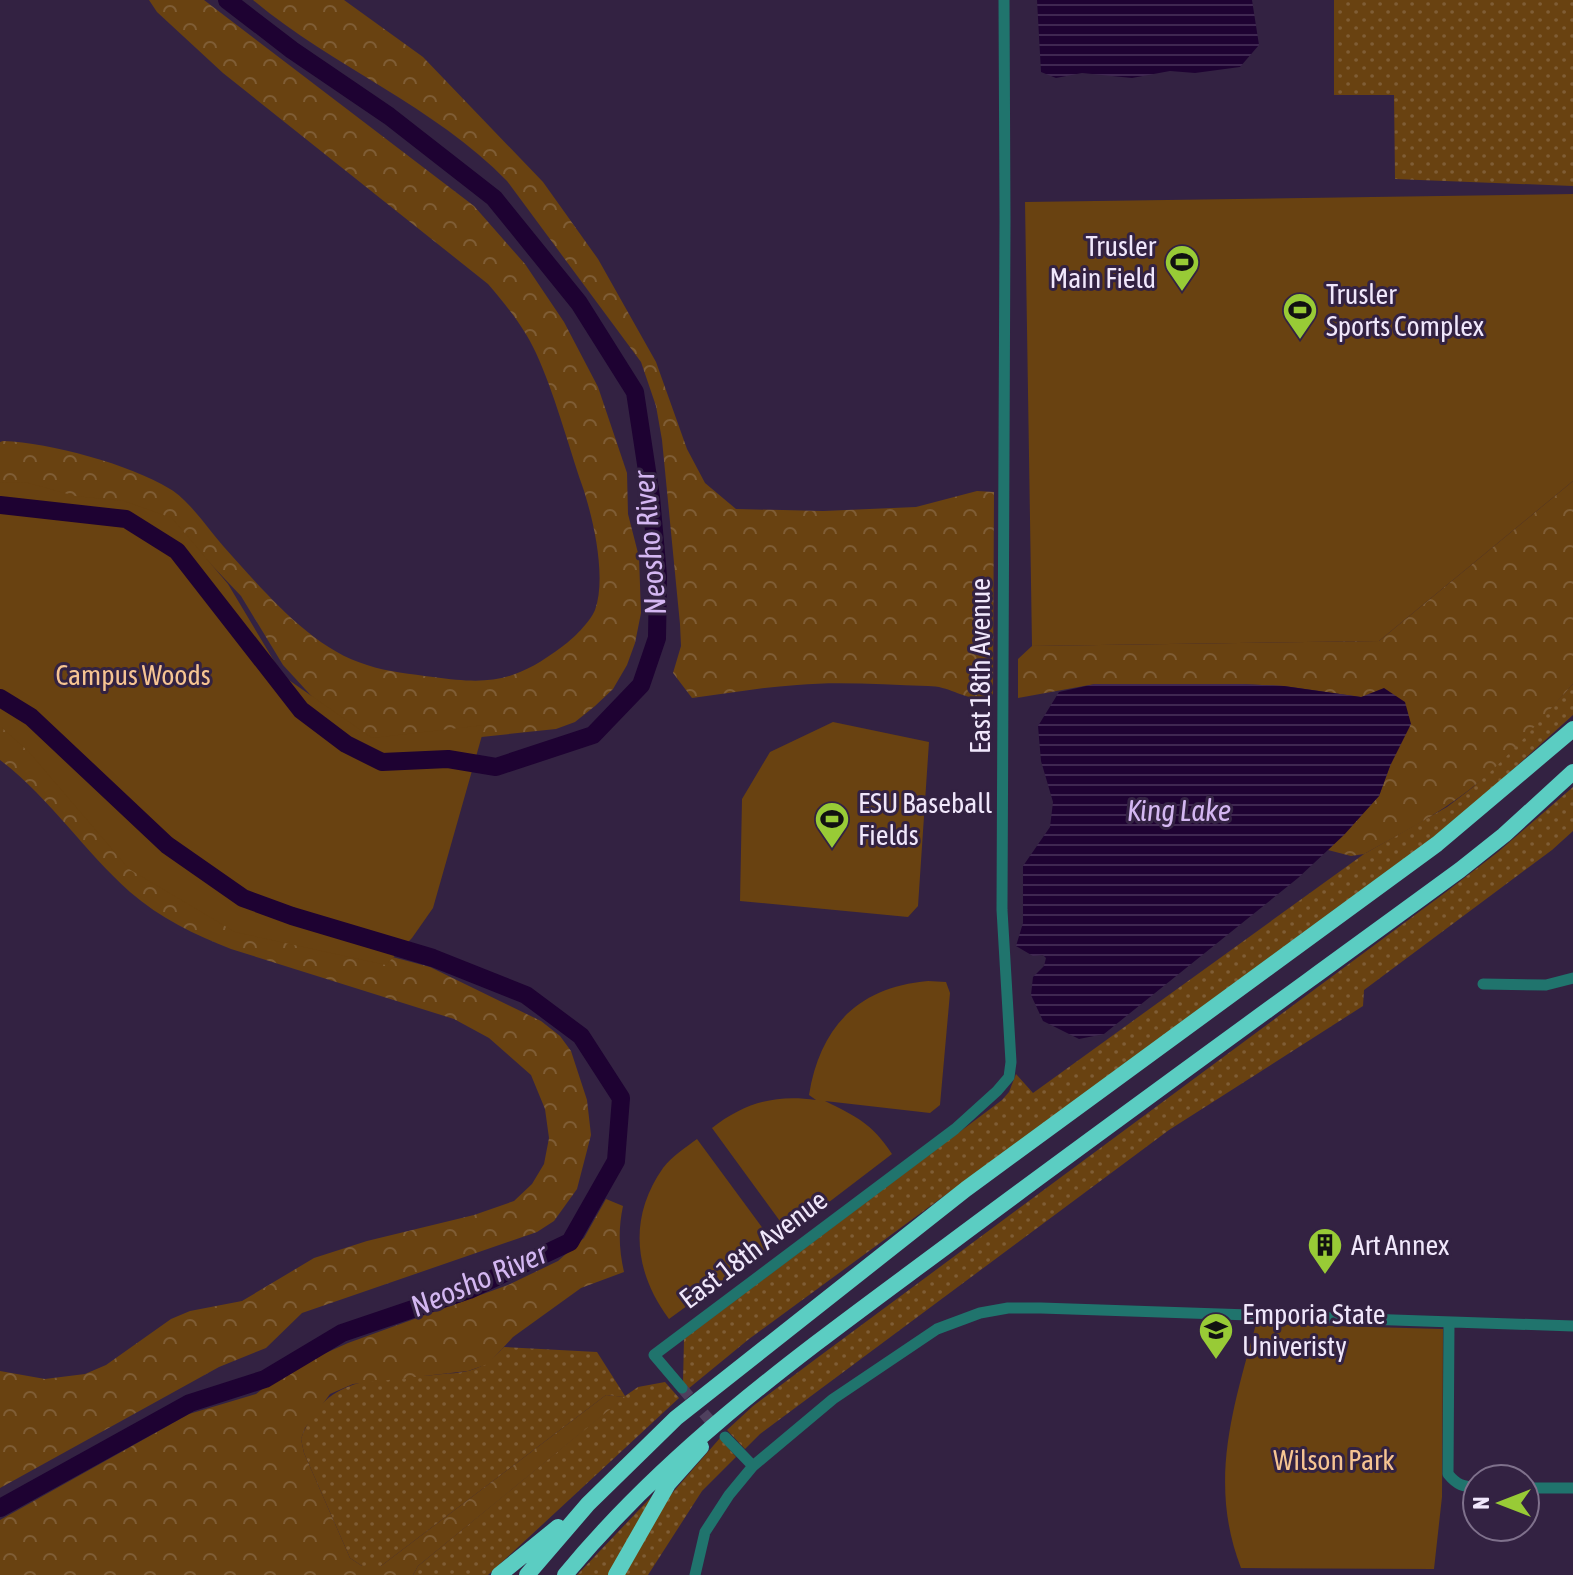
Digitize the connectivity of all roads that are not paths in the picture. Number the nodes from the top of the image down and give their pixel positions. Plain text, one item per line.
1 (1004, 0) edge
2 (1573, 729) edge
3 (1573, 772) edge
4 (1573, 978) edge
5 (1483, 984) dead end
6 (1449, 1322) junction
7 (1573, 1326) edge
8 (682, 1388) tunnel mouth
9 (740, 1402) junction
10 (725, 1437) tunnel mouth
11 (753, 1466) junction
12 (1461, 1485) edge
13 (1541, 1488) edge
14 (1573, 1488) edge
15 (588, 1504) junction
16 (499, 1575) edge
17 (527, 1575) edge
18 (565, 1575) edge
19 (616, 1575) edge
20 (695, 1575) edge

1 - 8 street, East 18th Avenue
2 - 15 highway
3 - 9 highway
4 - 5 street
6 - 7 street
6 - 11 street
6 - 12 street
9 - 18 highway
9 - 19 highway
10 - 11 street
11 - 20 street
13 - 14 street
15 - 16 highway
15 - 17 highway

